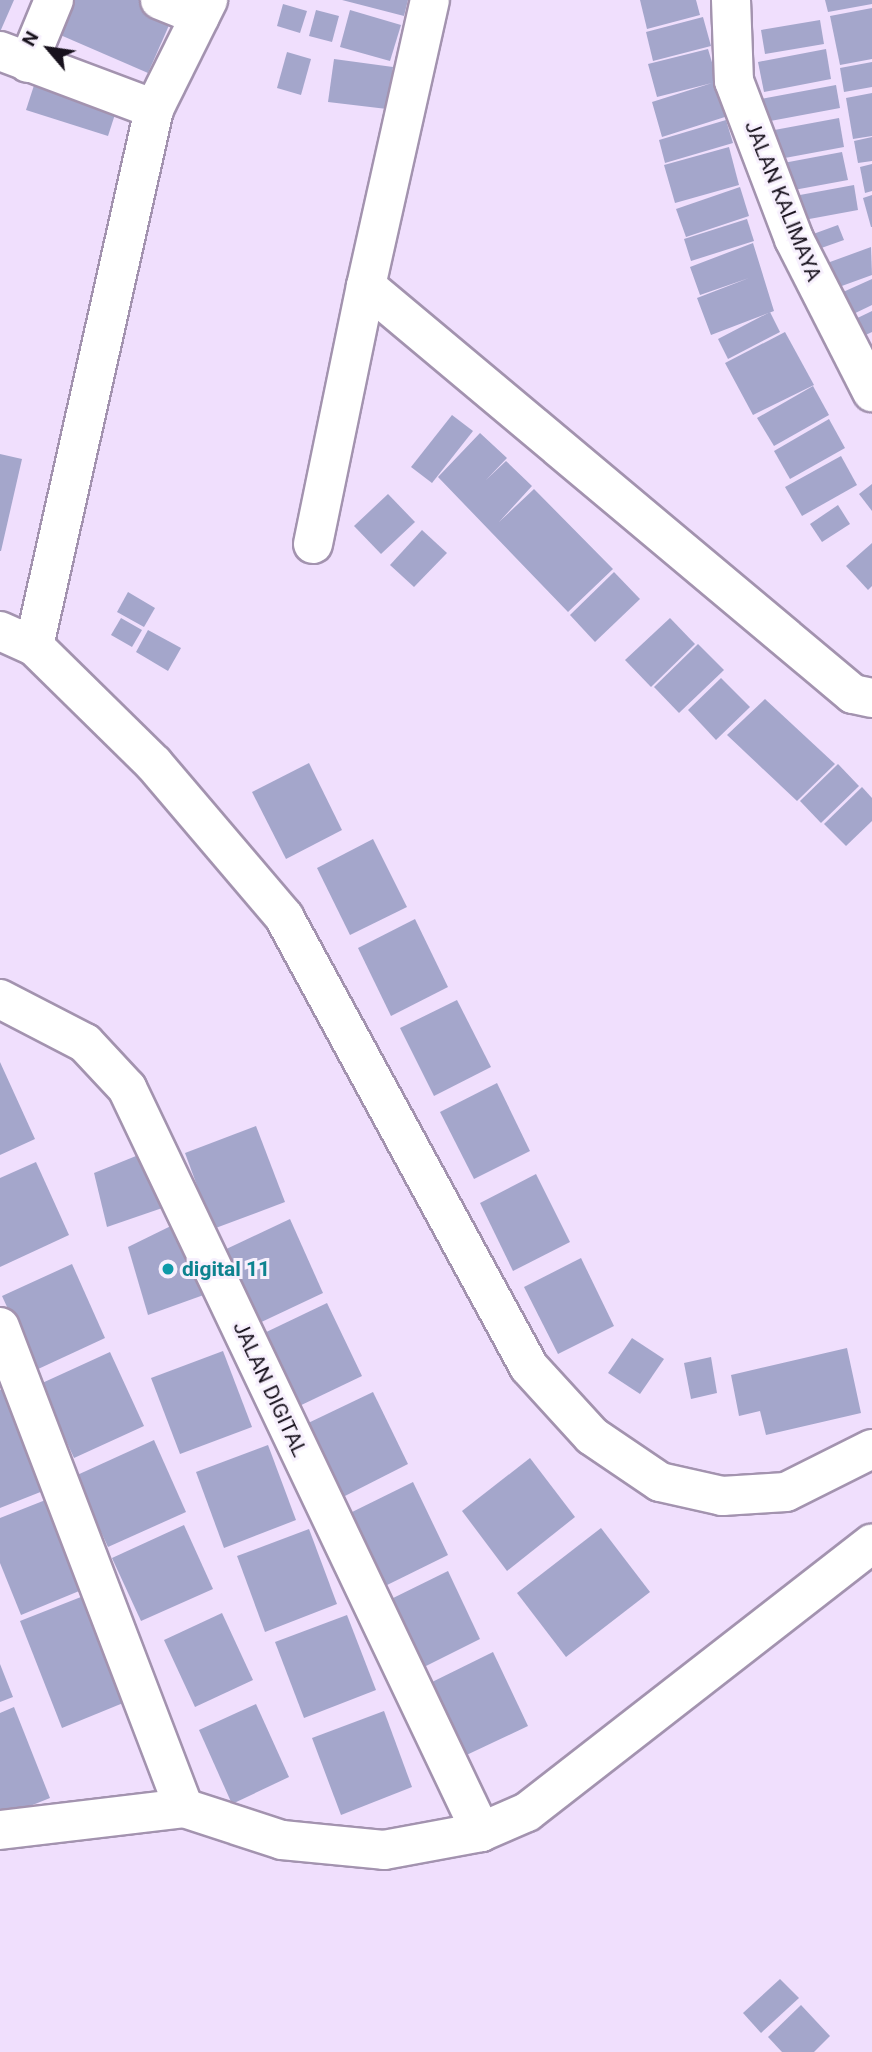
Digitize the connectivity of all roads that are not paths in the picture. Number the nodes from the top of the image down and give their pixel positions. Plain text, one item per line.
1 (54, 0) edge
2 (160, 0) edge
3 (430, 0) edge
4 (731, 0) edge
5 (204, 8) edge
6 (14, 57) edge
7 (154, 109) junction
8 (366, 286) junction
9 (872, 392) edge
10 (313, 544) dead end
11 (17, 638) edge
12 (872, 698) edge
13 (0, 999) edge
14 (0, 1327) edge
15 (872, 1449) edge
16 (872, 1543) edge
17 (184, 1808) junction
18 (0, 1830) edge
19 (481, 1832) junction

1 - 6 street
2 - 5 street
3 - 8 street
4 - 9 street, JALAN KALIMAYA
5 - 7 street
6 - 7 street
7 - 11 street
8 - 10 street
8 - 12 street
11 - 15 street
13 - 19 street, JALAN DIGITAL
14 - 17 street
16 - 19 street
17 - 18 street
17 - 19 street

